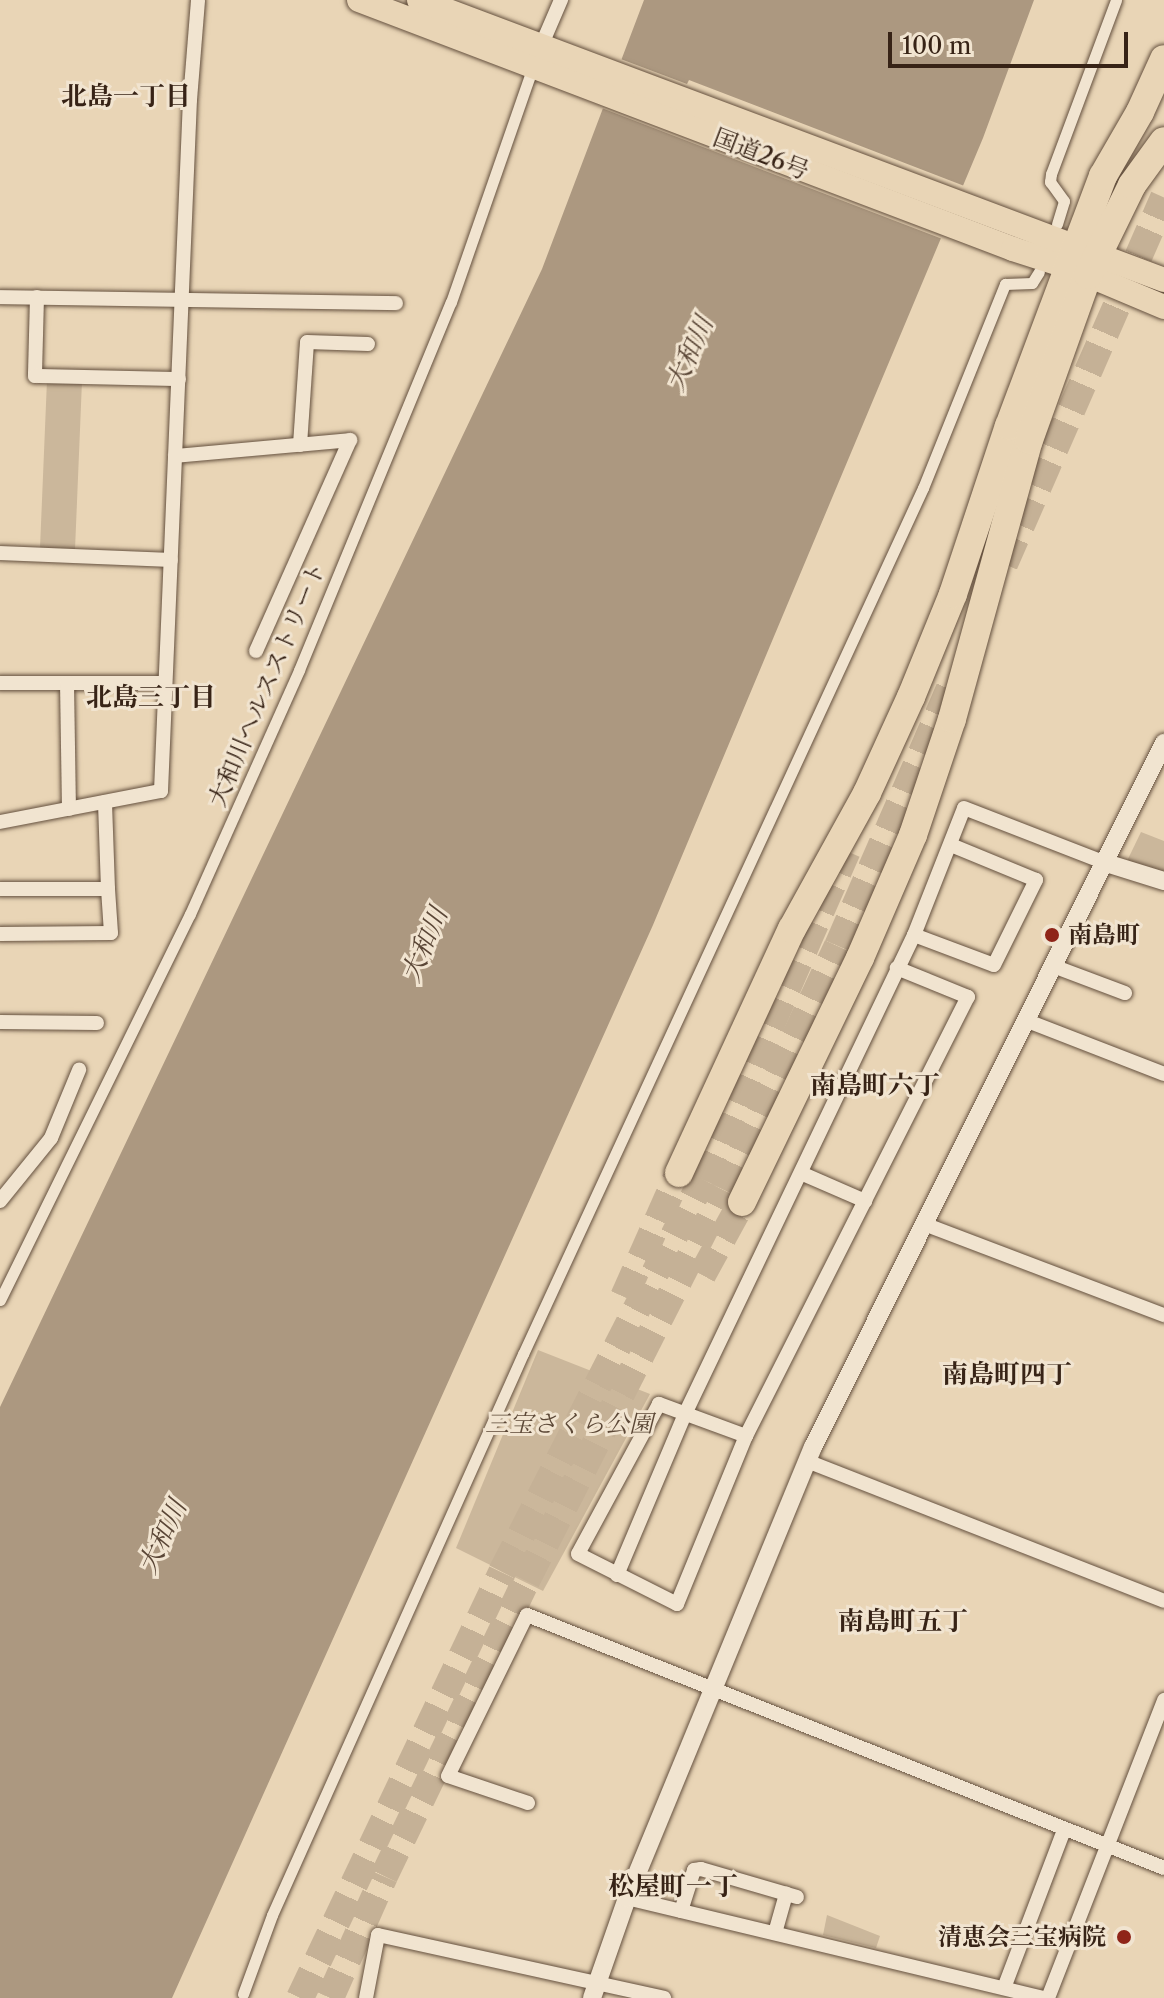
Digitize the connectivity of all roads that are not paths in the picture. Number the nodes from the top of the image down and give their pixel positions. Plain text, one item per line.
1 (198, 0) edge
2 (359, 0) edge
3 (419, 0) edge
4 (561, 0) edge
5 (1116, 0) edge
6 (1164, 59) edge
7 (544, 60) junction
8 (1164, 141) edge
9 (1057, 224) dead end
10 (1083, 261) junction
11 (1039, 272) dead end
12 (1164, 280) edge
13 (0, 297) edge
14 (37, 297) junction
15 (182, 298) junction
16 (396, 303) dead end
17 (1164, 307) edge
18 (368, 344) dead end
19 (179, 379) junction
20 (300, 445) junction
21 (175, 456) junction
22 (0, 553) edge
23 (171, 560) junction
24 (256, 651) dead end
25 (0, 683) edge
26 (67, 683) junction
27 (165, 683) junction
28 (1164, 743) edge
29 (105, 802) junction
30 (69, 809) junction
31 (0, 822) edge
32 (951, 845) junction
33 (1106, 863) junction
34 (1164, 881) edge
35 (0, 889) edge
36 (108, 889) junction
37 (0, 934) edge
38 (914, 935) junction
39 (1053, 966) junction
40 (897, 968) junction
41 (1125, 993) dead end
42 (1025, 1020) junction
43 (0, 1022) edge
44 (97, 1023) dead end
45 (79, 1070) dead end
46 (1164, 1074) edge
47 (679, 1173) tunnel mouth
48 (803, 1174) junction
49 (0, 1201) edge
50 (865, 1201) junction
51 (742, 1202) tunnel mouth
52 (924, 1224) junction
53 (0, 1300) edge
54 (1164, 1315) edge
55 (685, 1414) junction
56 (746, 1436) junction
57 (807, 1461) junction
58 (617, 1575) junction
59 (1164, 1601) edge
60 (714, 1689) junction
61 (1164, 1700) edge
62 (528, 1803) dead end
63 (1064, 1830) junction
64 (1108, 1847) junction
65 (1164, 1868) edge
66 (627, 1898) junction
67 (681, 1911) junction
68 (775, 1933) junction
69 (1004, 1988) junction
70 (594, 1989) edge
71 (243, 1994) dead end
72 (643, 1995) edge
73 (366, 1998) edge
74 (664, 1998) edge
75 (1047, 1998) edge

1 - 15 street
2 - 7 highway, 国道26号
3 - 7 highway, 国道26号
4 - 7 street
5 - 9 street
6 - 10 highway
7 - 10 highway, 国道26号
7 - 53 street, 大和川ヘルスストリート
8 - 10 highway
10 - 12 highway, 国道26号
10 - 17 highway, 国道26号
10 - 47 highway
10 - 51 highway
11 - 71 street
13 - 14 street
14 - 15 street
14 - 19 street
15 - 16 street
15 - 19 street
18 - 20 street
19 - 21 street
20 - 21 street
20 - 24 street
21 - 23 street
22 - 23 street
23 - 27 street
25 - 26 street
26 - 27 street
26 - 30 street
27 - 29 street
28 - 33 street
29 - 30 street
29 - 36 street
30 - 31 street
32 - 33 street
32 - 38 street
32 - 38 street
33 - 34 street
33 - 39 street
35 - 36 street
36 - 37 street
38 - 40 street
39 - 41 street
39 - 42 street
40 - 48 street
40 - 50 street
42 - 46 street
42 - 52 street
43 - 44 street
45 - 49 street
48 - 50 street
48 - 55 street
50 - 56 street
52 - 54 street
52 - 57 street
55 - 56 street
55 - 58 street
55 - 58 street
56 - 58 street
57 - 59 street
57 - 60 street
60 - 62 street
60 - 63 street
60 - 66 street
61 - 64 street
63 - 64 street
63 - 69 street
64 - 65 street
64 - 75 street
66 - 67 street
66 - 70 street
67 - 68 street
67 - 68 street
68 - 69 street
69 - 75 street
70 - 72 street
70 - 73 street
72 - 74 street

